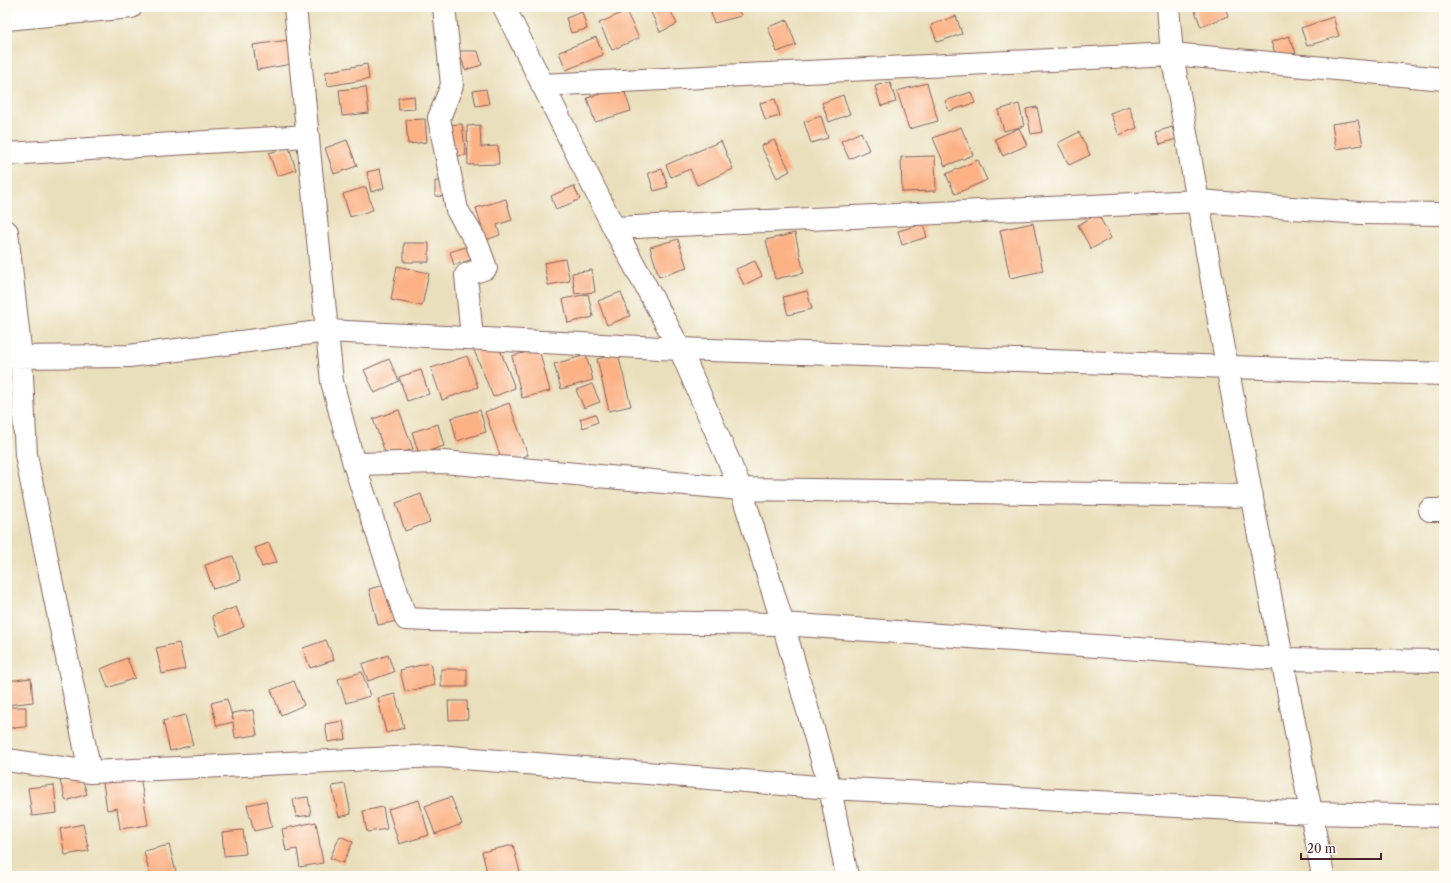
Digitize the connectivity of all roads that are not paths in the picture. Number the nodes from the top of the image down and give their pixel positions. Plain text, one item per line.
1 (132, 7) edge
2 (295, 7) edge
3 (444, 7) edge
4 (504, 7) edge
5 (1168, 7) edge
6 (7, 19) edge
7 (1172, 54) junction
8 (1444, 79) edge
9 (542, 85) junction
10 (308, 136) junction
11 (7, 154) edge
12 (1198, 201) junction
13 (1444, 214) edge
14 (614, 228) junction
15 (7, 232) edge
16 (327, 331) junction
17 (472, 338) junction
18 (680, 348) junction
19 (14, 357) edge
20 (1227, 366) junction
21 (1444, 374) edge
22 (354, 464) junction
23 (741, 489) junction
24 (1252, 496) junction
25 (782, 624) junction
26 (1282, 658) junction
27 (1444, 661) edge
28 (7, 760) edge
29 (90, 772) junction
30 (830, 788) junction
31 (1311, 813) junction
32 (1444, 816) edge
33 (847, 876) edge
34 (1323, 876) edge

1 - 6 street
2 - 10 street
3 - 17 street
4 - 9 street
5 - 7 street
7 - 8 street
7 - 9 street
7 - 12 street
9 - 14 street
10 - 11 street
10 - 16 street
12 - 13 street
12 - 14 street
12 - 20 street
14 - 18 street
15 - 19 street
16 - 17 street
16 - 19 street
16 - 22 street
17 - 18 street
18 - 20 street
18 - 23 street
19 - 29 street
20 - 21 street
20 - 24 street
22 - 23 street
22 - 25 street
23 - 24 street
23 - 25 street
24 - 26 street
25 - 26 street
25 - 30 street
26 - 27 street
26 - 31 street
28 - 29 street
29 - 30 street
30 - 31 street
30 - 33 street
31 - 32 street
31 - 34 street

